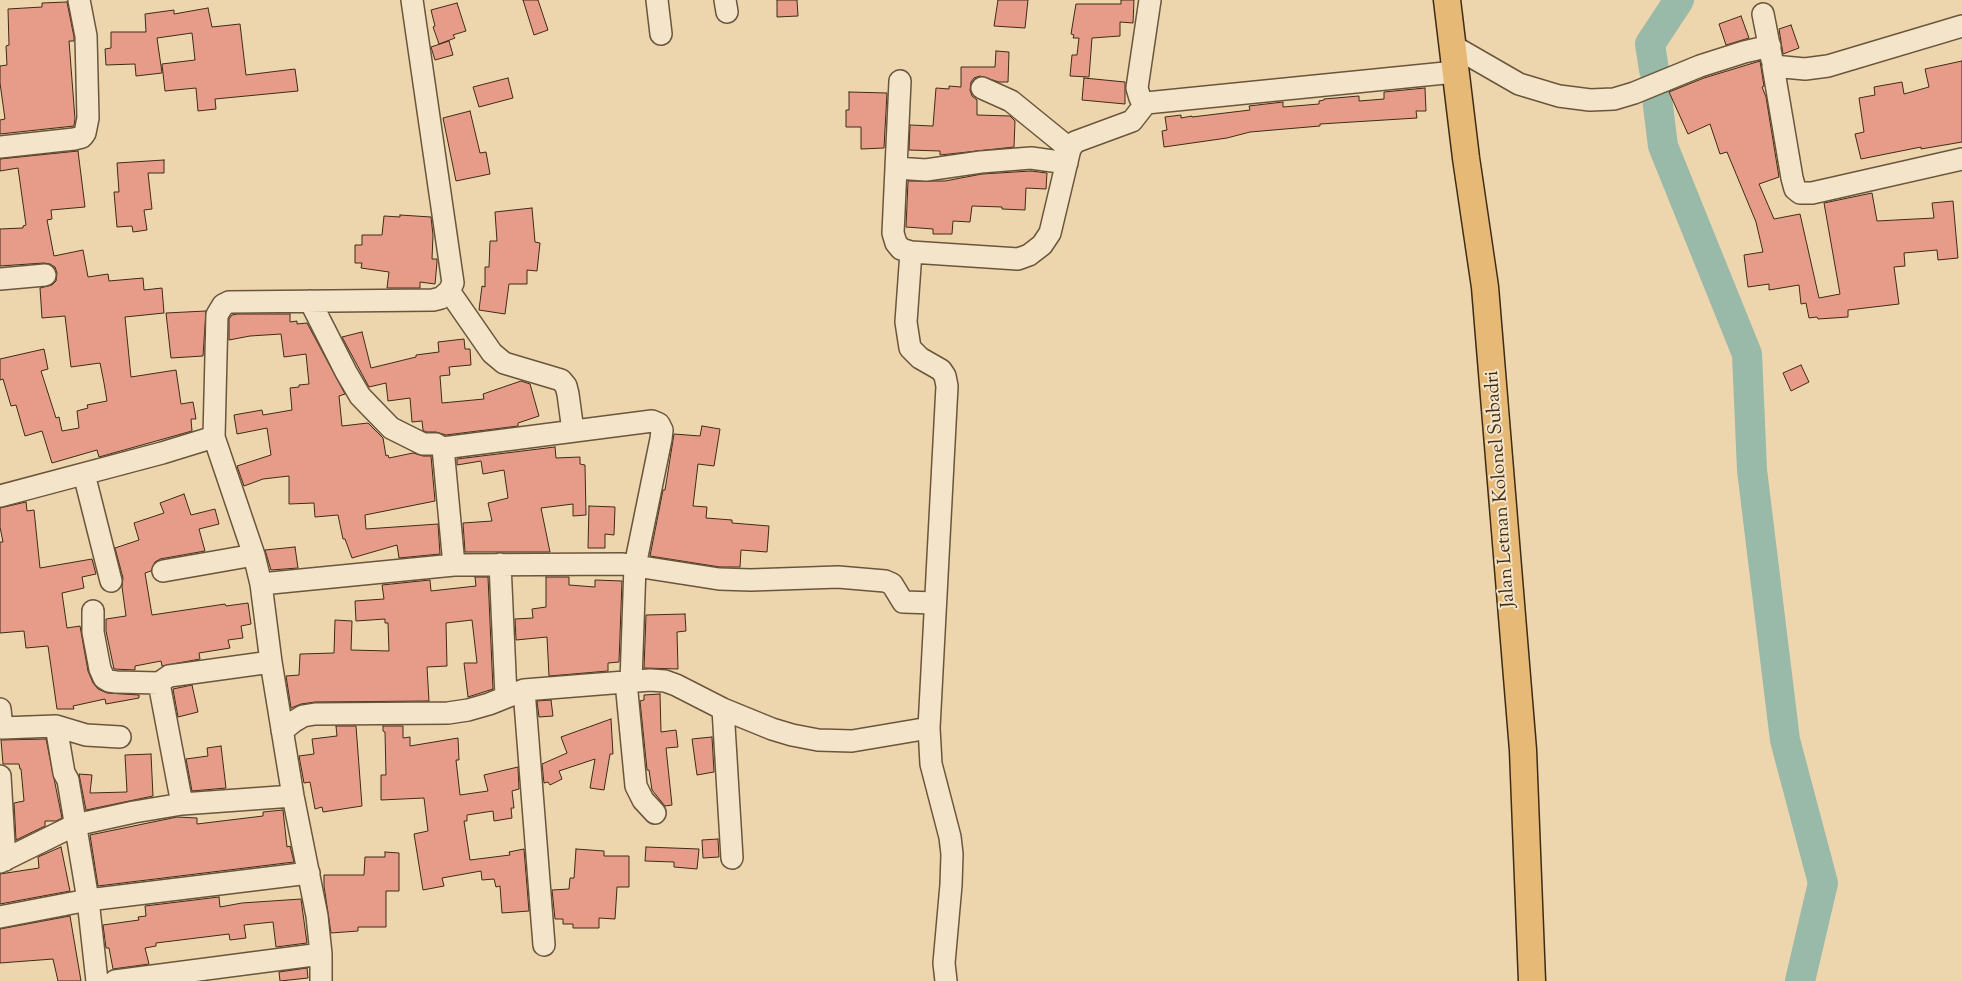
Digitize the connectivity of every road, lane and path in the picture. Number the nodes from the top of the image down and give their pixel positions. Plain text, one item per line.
1 (79, 0) edge
2 (412, 0) edge
3 (657, 0) edge
4 (1150, 0) edge
5 (1447, 0) edge
6 (1763, 14) dead end
7 (1962, 26) edge
8 (662, 34) dead end
9 (1453, 46) junction
10 (1771, 56) junction
11 (1455, 72) junction
12 (900, 81) dead end
13 (982, 88) dead end
14 (1146, 103) junction
15 (0, 146) edge
16 (1068, 156) junction
17 (1962, 159) edge
18 (896, 168) junction
19 (912, 252) junction
20 (45, 275) dead end
21 (0, 279) edge
22 (449, 292) junction
23 (310, 301) junction
24 (573, 431) junction
25 (214, 437) junction
26 (443, 448) junction
27 (84, 474) junction
28 (0, 496) edge
29 (254, 556) junction
30 (500, 564) junction
31 (454, 565) junction
32 (635, 566) junction
33 (163, 571) dead end
34 (110, 581) dead end
35 (260, 584) junction
36 (935, 603) junction
37 (93, 612) dead end
38 (271, 662) junction
39 (628, 681) junction
40 (159, 683) junction
41 (515, 693) junction
42 (723, 709) junction
43 (1, 722) edge
44 (56, 726) junction
45 (929, 728) junction
46 (282, 731) junction
47 (120, 737) dead end
48 (0, 776) edge
49 (293, 796) junction
50 (182, 804) junction
51 (655, 813) dead end
52 (75, 825) junction
53 (732, 858) dead end
54 (3, 861) edge
55 (309, 873) junction
56 (88, 900) junction
57 (0, 916) edge
58 (544, 945) dead end
59 (321, 954) junction
60 (97, 981) edge
61 (115, 981) edge
62 (321, 981) edge
63 (946, 981) edge
64 (1532, 981) edge

1 - 15 street
2 - 22 street
3 - 8 street
4 - 14 street
5 - 9 main road, Jalan Letnan Kolonel Subadri
6 - 10 street
7 - 10 street
9 - 10 street
9 - 11 main road, Jalan Letnan Kolonel Subadri
10 - 17 street
11 - 14 street
11 - 64 main road, Jalan Letnan Kolonel Subadri
12 - 18 street
13 - 16 street
14 - 16 street
16 - 18 street
16 - 19 street
18 - 19 street
19 - 36 street
20 - 21 street
22 - 23 street
22 - 24 street
23 - 25 street
23 - 26 street
24 - 26 street
24 - 32 street
25 - 27 street
25 - 29 street
26 - 31 street
27 - 28 street
27 - 34 street
29 - 33 street
29 - 35 street
30 - 31 street
30 - 32 street
30 - 41 street
31 - 35 street
32 - 36 street
32 - 39 street
35 - 38 street
36 - 45 street
37 - 40 street
38 - 40 street
38 - 46 street
39 - 41 street
39 - 42 street
39 - 51 street
40 - 50 street
41 - 46 street
41 - 58 street
42 - 45 street
42 - 53 street
43 - 44 street
44 - 47 street
44 - 52 street
45 - 63 street
46 - 49 street
48 - 54 street
49 - 50 street
49 - 55 street
50 - 52 street
52 - 54 street
52 - 56 street
55 - 56 street
55 - 59 street
56 - 57 street
56 - 60 street
59 - 61 street
59 - 62 street

